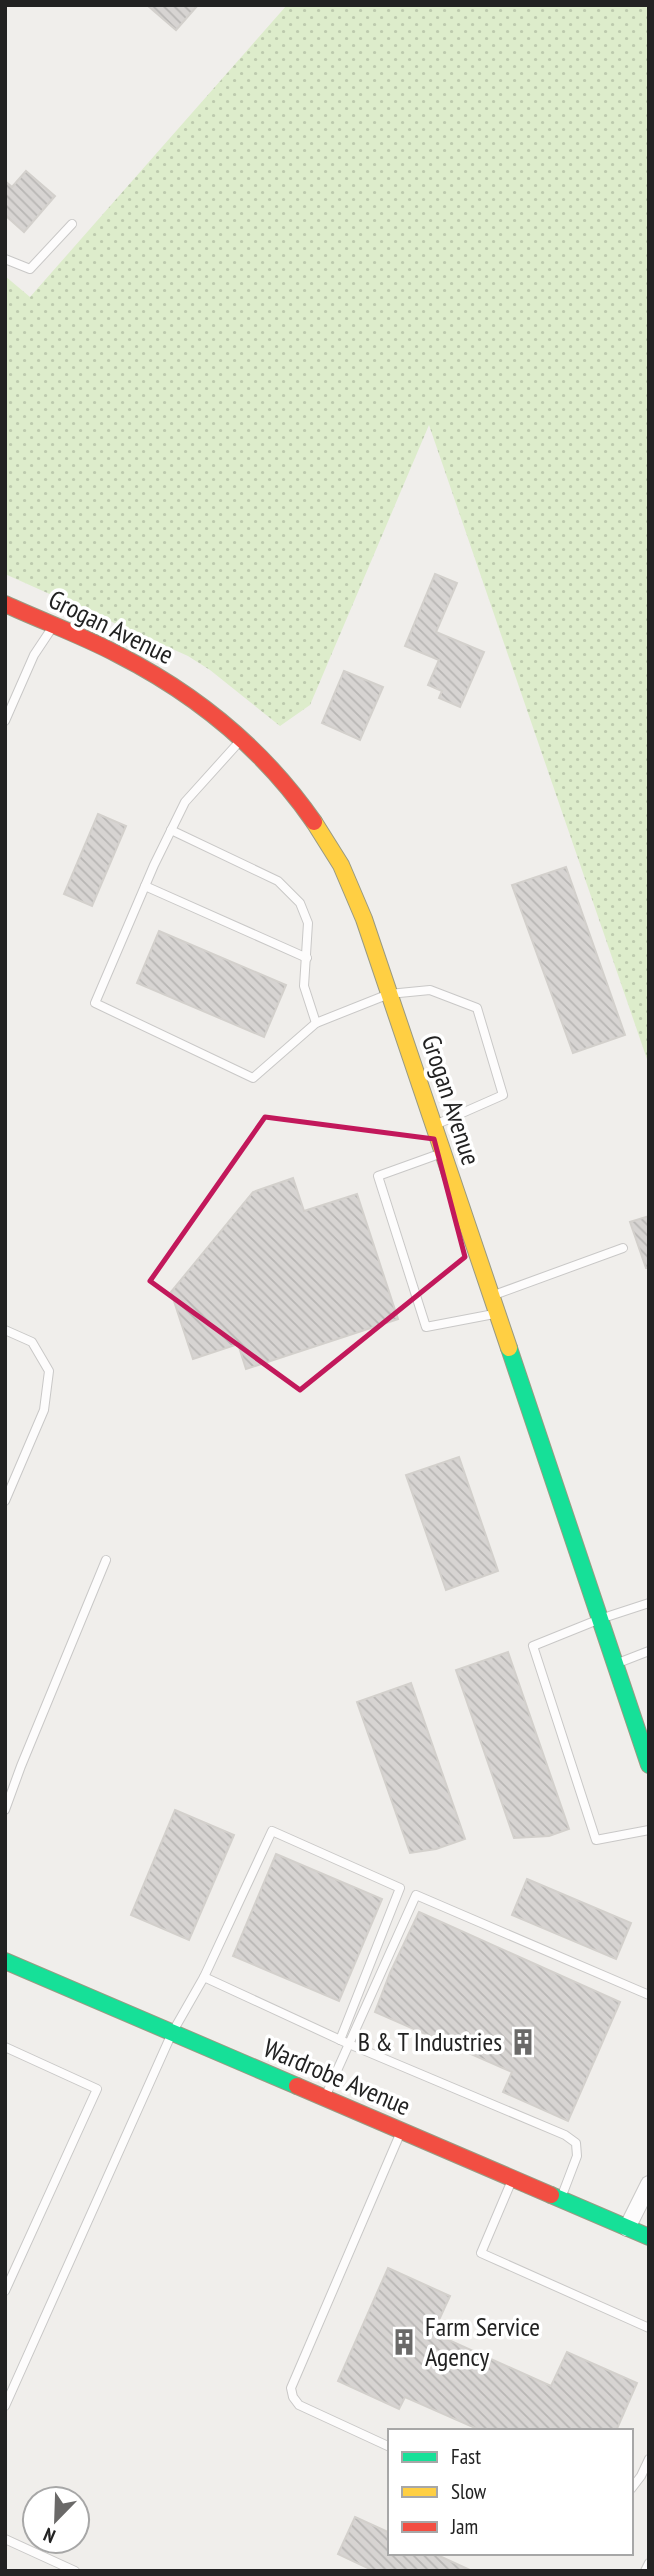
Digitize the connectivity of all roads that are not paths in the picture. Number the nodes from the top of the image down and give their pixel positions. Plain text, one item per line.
1 (72, 224) dead end
2 (5, 259) edge
3 (5, 604) edge
4 (54, 626) junction
5 (5, 721) edge
6 (242, 739) junction
7 (171, 830) junction
8 (145, 886) junction
9 (307, 958) junction
10 (389, 994) junction
11 (316, 1023) junction
12 (433, 1125) junction
13 (442, 1152) junction
14 (623, 1248) dead end
15 (491, 1296) junction
16 (497, 1314) junction
17 (5, 1330) edge
18 (5, 1501) edge
19 (106, 1560) dead end
20 (649, 1602) edge
21 (600, 1619) junction
22 (649, 1651) edge
23 (615, 1664) junction
24 (649, 1765) edge
25 (8, 1796) edge
26 (5, 1810) edge
27 (649, 1830) edge
28 (5, 1961) edge
29 (204, 1977) junction
30 (649, 1995) edge
31 (172, 2032) junction
32 (340, 2040) junction
33 (349, 2044) junction
34 (5, 2047) edge
35 (324, 2098) junction
36 (401, 2131) junction
37 (512, 2179) junction
38 (649, 2184) edge
39 (560, 2199) junction
40 (627, 2228) junction
41 (649, 2237) edge
42 (5, 2291) edge
43 (649, 2328) edge
44 (5, 2406) edge
45 (388, 2446) edge
46 (649, 2459) edge
47 (633, 2486) edge
48 (5, 2539) edge
49 (649, 2563) edge
50 (75, 2571) edge
51 (645, 2571) edge

1 - 2 lane
3 - 4 street, Grogan Avenue
4 - 5 lane
4 - 6 street, Grogan Avenue
6 - 7 lane
6 - 10 street, Grogan Avenue
7 - 8 lane
7 - 9 lane
8 - 9 lane
8 - 11 lane
9 - 11 lane
10 - 11 lane
10 - 12 street, Grogan Avenue
10 - 12 lane
12 - 13 street, Grogan Avenue
13 - 15 street, Grogan Avenue
13 - 16 lane
14 - 15 lane
15 - 16 street, Grogan Avenue
16 - 21 street, Grogan Avenue
17 - 18 lane
19 - 25 lane
20 - 21 lane
21 - 23 street, Grogan Avenue
21 - 27 lane
22 - 23 lane
23 - 24 street, Grogan Avenue
25 - 26 lane
28 - 31 street, Wardrobe Avenue
29 - 31 lane
29 - 32 lane
29 - 32 lane
30 - 33 lane
31 - 35 street, Wardrobe Avenue
31 - 44 lane
32 - 33 lane
33 - 35 lane
33 - 39 lane
34 - 42 lane
35 - 36 street, Wardrobe Avenue
36 - 37 street, Wardrobe Avenue
36 - 45 lane
37 - 39 street, Wardrobe Avenue
37 - 43 lane
38 - 40 street
39 - 40 street, Wardrobe Avenue
40 - 41 street, Wardrobe Avenue
46 - 47 lane
48 - 50 lane
49 - 51 lane

